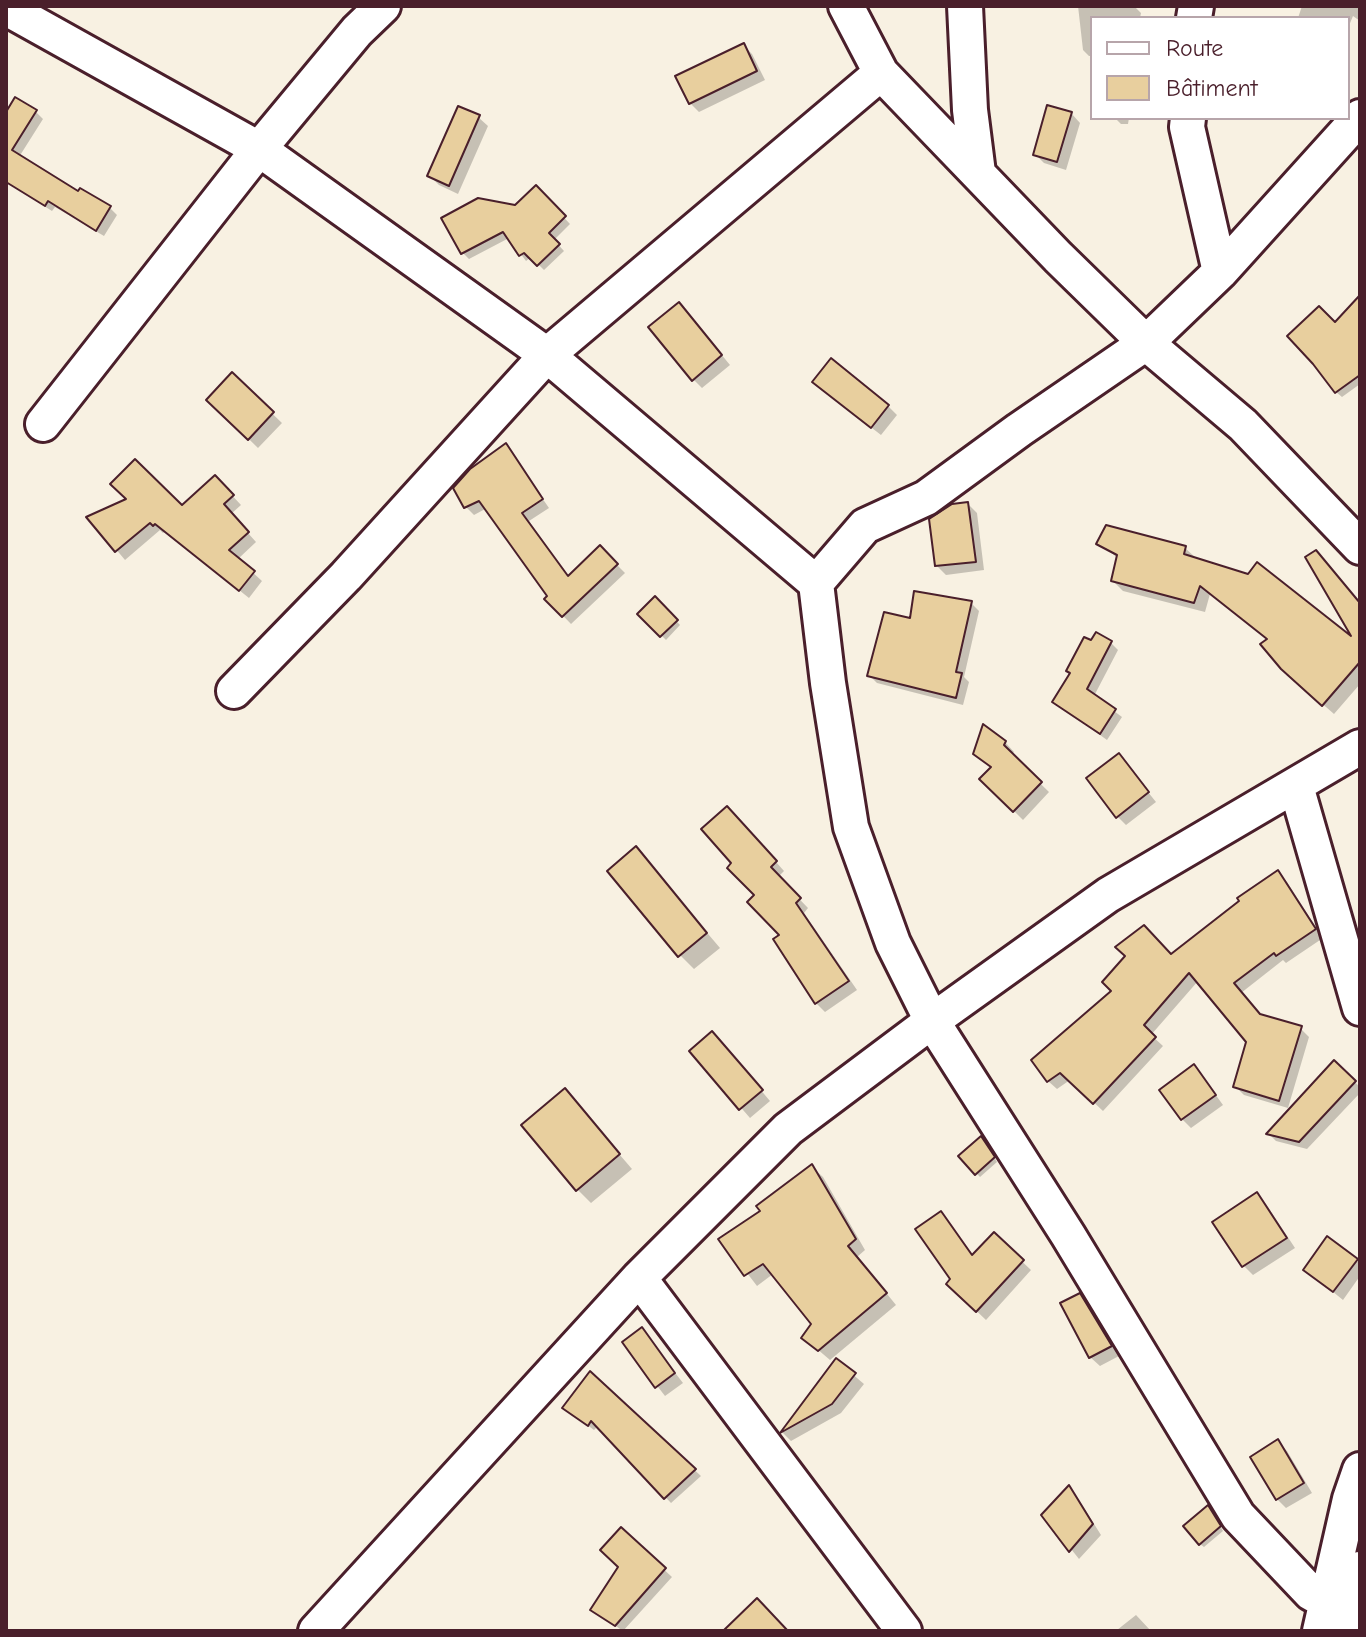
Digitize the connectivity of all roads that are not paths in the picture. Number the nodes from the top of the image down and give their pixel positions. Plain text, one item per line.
1 (383, 6) edge
2 (846, 6) edge
3 (965, 6) edge
4 (6, 8) edge
5 (881, 73) junction
6 (1360, 117) edge
7 (1188, 120) edge
8 (259, 149) junction
9 (978, 173) junction
10 (1220, 272) junction
11 (1146, 343) junction
12 (547, 355) junction
13 (43, 424) dead end
14 (1360, 547) edge
15 (816, 583) junction
16 (234, 691) dead end
17 (1360, 747) edge
18 (1296, 786) junction
19 (1360, 1008) edge
20 (932, 1021) junction
21 (639, 1278) junction
22 (1360, 1470) edge
23 (1360, 1569) edge
24 (1323, 1616) edge
25 (316, 1631) edge
26 (904, 1631) edge
27 (1348, 1631) edge

1 - 8 street
2 - 5 street
3 - 9 street
4 - 8 street
5 - 9 street
5 - 12 street
6 - 10 street
7 - 10 street
8 - 12 street
8 - 13 street
9 - 11 street
10 - 11 street
11 - 14 street
11 - 15 street
12 - 15 street
12 - 16 street
15 - 20 street
17 - 18 street
18 - 19 street
18 - 20 street
20 - 21 street
20 - 24 street
21 - 25 street
21 - 26 street
22 - 24 street
23 - 27 street

